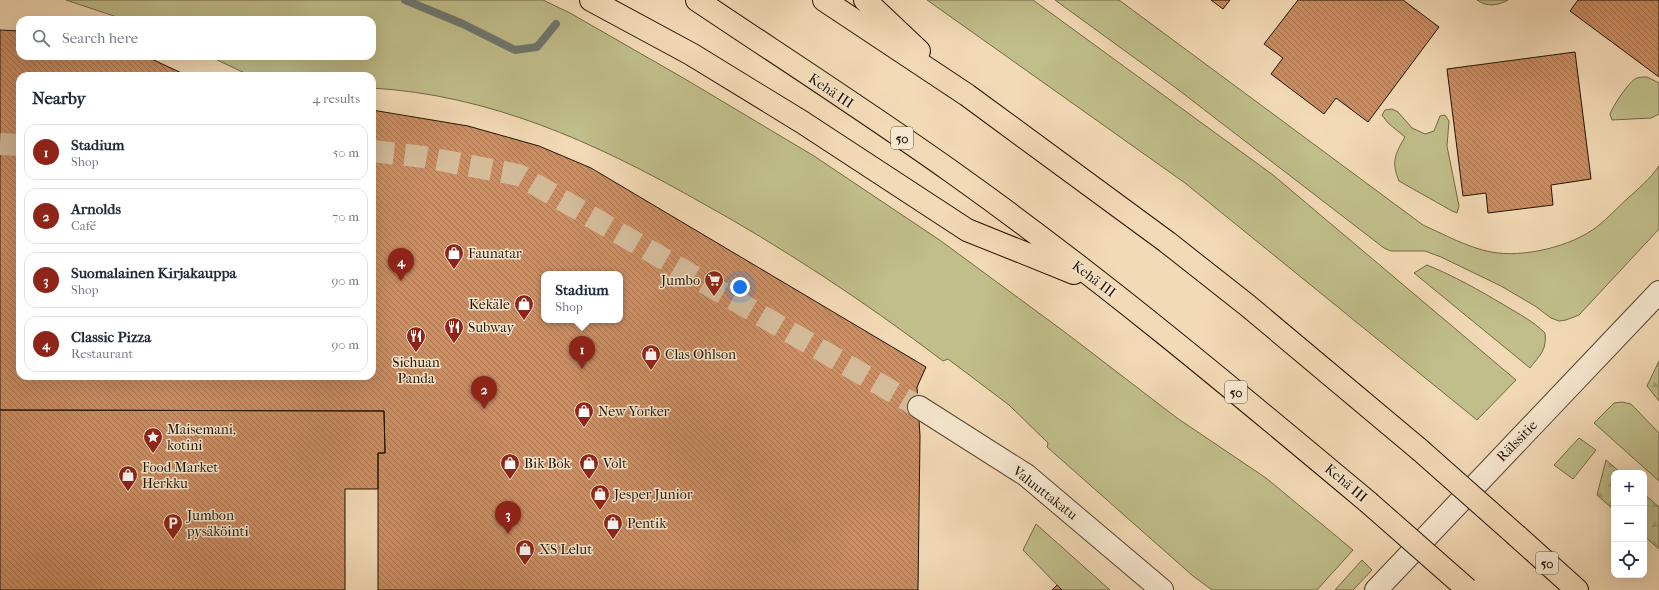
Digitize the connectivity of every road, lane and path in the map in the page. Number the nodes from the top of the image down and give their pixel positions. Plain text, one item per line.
1 (591, 0) edge
2 (697, 0) edge
3 (824, 0) edge
4 (865, 0) edge
5 (967, 96) junction
6 (1102, 284) junction
7 (1659, 292) edge
8 (919, 407) tunnel mouth
9 (1162, 590) edge
10 (1376, 590) edge
11 (1467, 590) edge
12 (1577, 590) edge

1 - 6 highway
2 - 6 highway, Kehä III / 50
3 - 5 highway, 50
4 - 5 highway
5 - 12 highway, 50, bridge
6 - 11 highway, Kehä III / 50, bridge
7 - 10 street, Rälssitie
8 - 9 street, Valuuttakatu

